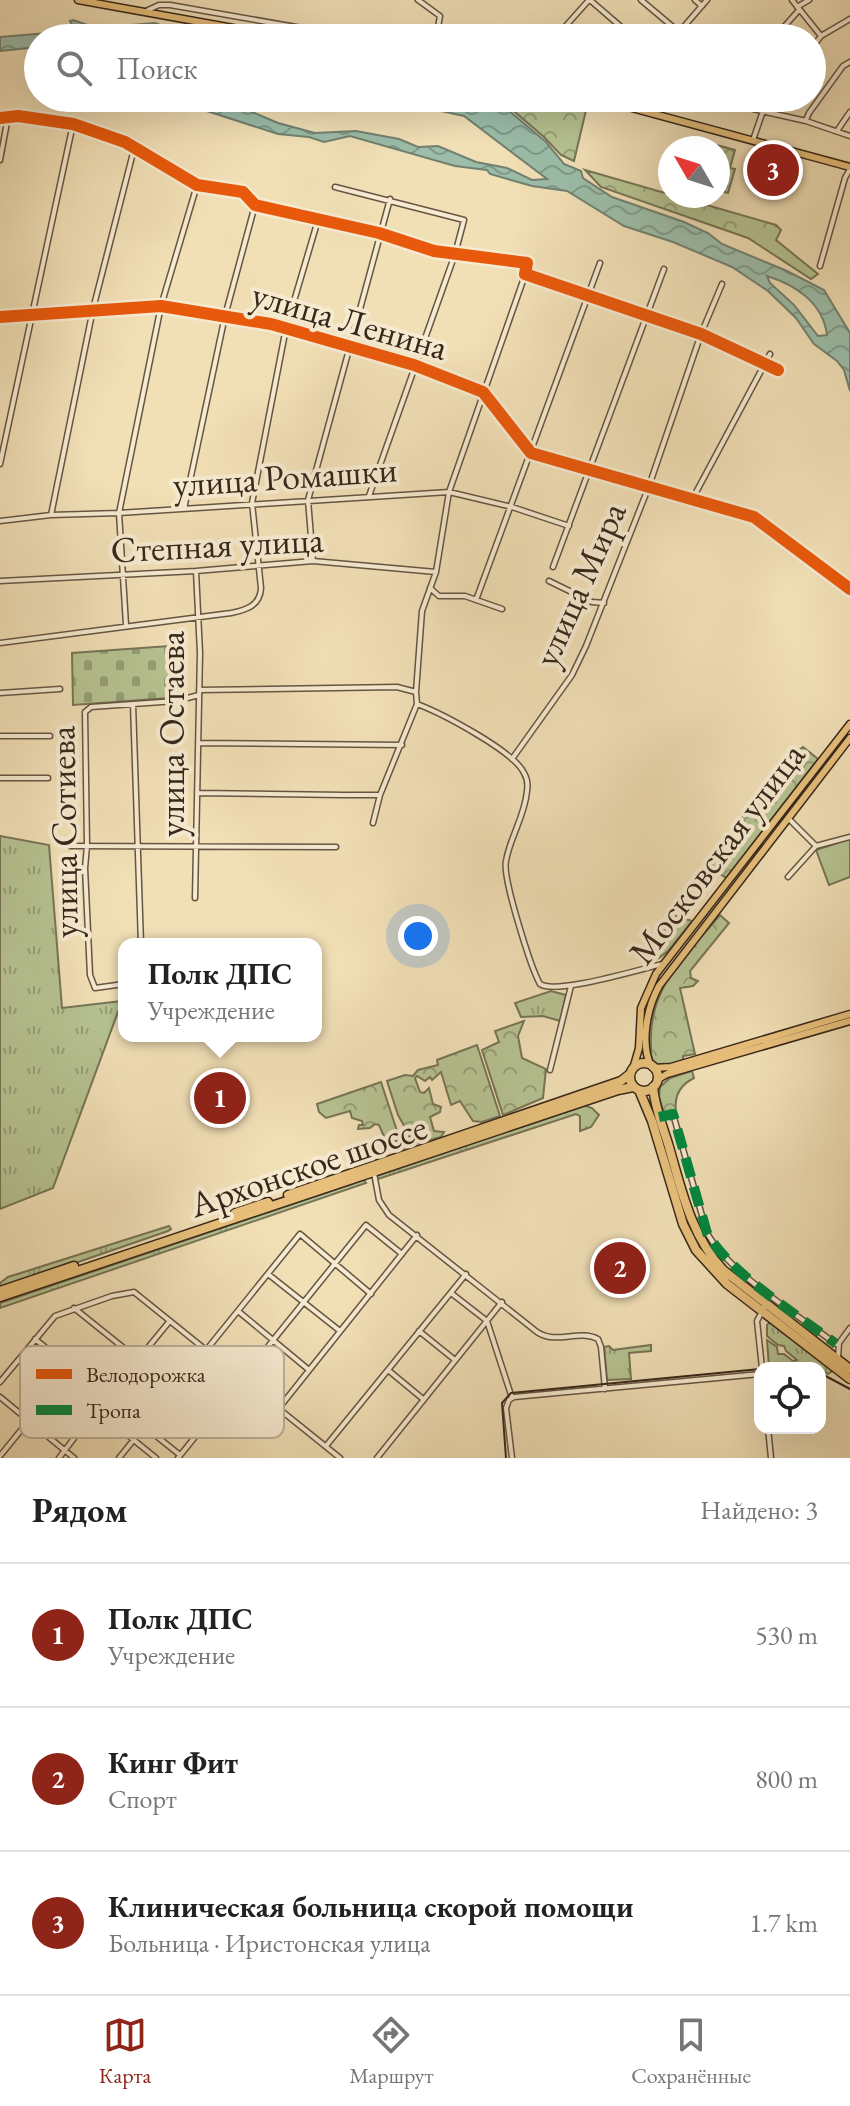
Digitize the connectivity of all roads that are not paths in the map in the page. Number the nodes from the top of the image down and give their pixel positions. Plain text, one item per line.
1 (78, 0) edge
2 (418, 0) edge
3 (589, 0) edge
4 (641, 0) edge
5 (695, 0) edge
6 (707, 0) edge
7 (792, 0) edge
8 (809, 0) edge
9 (702, 6) junction
10 (798, 8) junction
11 (146, 11) junction
12 (216, 12) junction
13 (850, 19) edge
14 (214, 24) joint
15 (282, 24) edge
16 (439, 24) edge
17 (568, 24) edge
18 (617, 24) edge
19 (670, 24) edge
20 (686, 24) edge
21 (785, 24) edge
22 (811, 24) edge
23 (826, 33) edge
24 (850, 62) edge
25 (826, 90) edge
26 (657, 112) edge
27 (763, 112) edge
28 (767, 112) edge
29 (810, 112) edge
30 (850, 112) edge
31 (8, 117) junction
32 (0, 118) edge
33 (806, 121) junction
34 (73, 124) junction
35 (837, 131) junction
36 (850, 136) edge
37 (753, 140) junction
38 (134, 149) junction
39 (0, 160) edge
40 (850, 168) edge
41 (197, 185) junction
42 (335, 187) dead end
43 (390, 199) junction
44 (255, 205) junction
45 (318, 220) junction
46 (379, 233) junction
47 (455, 254) junction
48 (600, 263) dead end
49 (820, 266) dead end
50 (664, 269) dead end
51 (525, 274) junction
52 (722, 284) dead end
53 (588, 294) junction
54 (161, 306) junction
55 (93, 309) junction
56 (31, 315) junction
57 (648, 315) junction
58 (225, 316) junction
59 (0, 317) edge
60 (286, 328) junction
61 (701, 334) junction
62 (352, 346) junction
63 (770, 354) dead end
64 (765, 363) junction
65 (414, 365) junction
66 (778, 370) dead end
67 (483, 392) junction
68 (531, 453) junction
69 (0, 464) edge
70 (589, 472) junction
71 (649, 486) junction
72 (449, 492) junction
73 (369, 496) junction
74 (692, 498) junction
75 (308, 500) junction
76 (252, 503) junction
77 (512, 507) junction
78 (184, 509) junction
79 (119, 513) junction
80 (51, 515) junction
81 (0, 521) edge
82 (569, 526) junction
83 (313, 561) junction
84 (258, 566) junction
85 (553, 567) dead end
86 (196, 571) junction
87 (436, 572) junction
88 (121, 575) junction
89 (0, 581) edge
90 (549, 581) dead end
91 (430, 588) junction
92 (850, 589) edge
93 (476, 600) junction
94 (604, 603) junction
95 (502, 609) dead end
96 (199, 617) junction
97 (126, 625) junction
98 (0, 643) edge
99 (60, 689) dead end
100 (199, 692) junction
101 (0, 693) edge
102 (417, 698) junction
103 (133, 704) junction
104 (850, 724) edge
105 (0, 736) edge
106 (50, 736) dead end
107 (850, 738) edge
108 (198, 743) junction
109 (402, 745) junction
110 (512, 759) junction
111 (0, 778) edge
112 (48, 778) dead end
113 (198, 793) junction
114 (380, 795) junction
115 (788, 818) junction
116 (373, 823) dead end
117 (850, 837) edge
118 (139, 844) junction
119 (70, 846) dead end
120 (87, 846) junction
121 (196, 846) junction
122 (816, 846) junction
123 (336, 847) dead end
124 (788, 877) dead end
125 (195, 898) dead end
126 (141, 938) edge
127 (663, 964) junction
128 (118, 985) edge
129 (571, 986) junction
130 (850, 1014) edge
131 (850, 1021) edge
132 (652, 1067) junction
133 (550, 1070) dead end
134 (632, 1071) junction
135 (655, 1084) junction
136 (636, 1088) junction
137 (659, 1117) junction
138 (372, 1169) junction
139 (417, 1235) junction
140 (402, 1254) junction
141 (335, 1263) junction
142 (268, 1274) junction
143 (466, 1274) junction
144 (0, 1291) edge
145 (451, 1293) junction
146 (371, 1294) junction
147 (0, 1297) edge
148 (304, 1302) junction
149 (502, 1302) junction
150 (764, 1307) junction
151 (74, 1308) junction
152 (238, 1311) junction
153 (170, 1321) junction
154 (487, 1321) junction
155 (850, 1328) edge
156 (340, 1331) junction
157 (419, 1331) junction
158 (843, 1337) junction
159 (35, 1339) junction
160 (273, 1340) junction
161 (836, 1344) junction
162 (30, 1346) edge
163 (44, 1346) edge
164 (122, 1346) edge
165 (149, 1346) edge
166 (201, 1346) edge
167 (209, 1346) edge
168 (268, 1346) edge
169 (280, 1346) edge
170 (284, 1349) edge
171 (823, 1349) junction
172 (20, 1358) edge
173 (455, 1360) junction
174 (839, 1360) junction
175 (761, 1362) edge
176 (850, 1369) edge
177 (309, 1370) junction
178 (388, 1370) junction
179 (754, 1375) edge
180 (850, 1379) edge
181 (0, 1382) edge
182 (605, 1389) junction
183 (0, 1397) edge
184 (424, 1399) junction
185 (509, 1400) junction
186 (284, 1402) edge
187 (284, 1413) edge
188 (20, 1414) edge
189 (20, 1432) edge
190 (769, 1434) edge
191 (49, 1438) edge
192 (75, 1438) edge
193 (132, 1438) edge
194 (157, 1438) edge
195 (195, 1438) edge
196 (134, 1440) junction
197 (326, 1446) junction
198 (65, 1451) junction
199 (0, 1456) edge
200 (179, 1457) edge
201 (59, 1458) edge
202 (74, 1458) edge
203 (119, 1458) edge
204 (156, 1458) edge
205 (340, 1458) edge
206 (377, 1458) edge
207 (512, 1458) edge
208 (771, 1458) edge

1 - 11 main road
2 - 16 street
3 - 17 street
3 - 18 street
4 - 19 street
5 - 9 street
6 - 9 street
7 - 10 street
8 - 10 street
9 - 20 street
10 - 21 street
10 - 22 street
11 - 12 street
11 - 14 main road
12 - 14 street
12 - 15 street
13 - 23 street
24 - 25 street
26 - 37 main road
27 - 37 street
28 - 33 street
29 - 33 street
30 - 35 street
31 - 32 street
31 - 34 street
31 - 39 street
33 - 35 street
34 - 38 street
34 - 56 street
35 - 36 street
37 - 40 main road
38 - 41 street
38 - 55 street
40 - 49 street
41 - 44 street
41 - 54 street
42 - 43 street
43 - 46 street
43 - 47 street
44 - 45 street
44 - 58 street
45 - 46 street
45 - 60 street
46 - 47 street
46 - 62 street
47 - 51 street
47 - 65 street
48 - 53 street
50 - 57 street
51 - 53 street
51 - 67 street
52 - 61 street, улица Мира
53 - 57 street
53 - 68 street
54 - 55 street, улица Ленина
54 - 58 street, улица Ленина
54 - 79 street
55 - 56 street, улица Ленина
55 - 80 street
56 - 59 street, улица Ленина
56 - 69 street
57 - 61 street
57 - 70 street
58 - 60 street, улица Ленина
58 - 78 street
60 - 62 street, улица Ленина
60 - 76 street
61 - 64 street
61 - 71 street, улица Мира
62 - 65 street, улица Ленина
62 - 75 street
63 - 64 street
64 - 66 street
64 - 74 street
65 - 67 street, улица Ленина
65 - 73 street
67 - 68 street, улица Ленина
67 - 72 street
68 - 70 street
68 - 77 street
70 - 71 street
70 - 82 street
71 - 74 street
71 - 94 street, улица Мира
72 - 73 street, улица Ромашки
72 - 77 street, улица Ромашки
72 - 87 street
73 - 75 street, улица Ромашки
74 - 92 street
75 - 76 street, улица Ромашки
75 - 83 street
76 - 78 street, улица Ромашки
76 - 84 street
77 - 82 street, улица Ромашки
77 - 93 street
78 - 79 street, улица Ромашки
79 - 80 street, улица Ромашки
79 - 88 street
80 - 81 street, улица Ромашки
82 - 85 street
83 - 84 street, Степная улица
83 - 87 street, Степная улица
84 - 86 street, Степная улица
84 - 96 street
86 - 88 street, Степная улица
86 - 96 street, улица Остаева
87 - 91 street
88 - 89 street, Степная улица
88 - 97 street
90 - 94 street
91 - 93 street
91 - 102 street
93 - 95 street
94 - 110 street, улица Мира
96 - 97 street
96 - 100 street, улица Остаева
97 - 98 street
99 - 101 street
100 - 102 street, улица Сотиева
100 - 103 street, улица Сотиева
100 - 108 street, улица Остаева
102 - 109 street
102 - 110 street, улица Сотиева
103 - 118 street
103 - 120 street, улица Сотиева
104 - 127 main road, Московская улица
105 - 106 street
107 - 115 main road, Московская улица
108 - 109 street
108 - 113 street, улица Остаева
109 - 114 street
110 - 129 street
111 - 112 street
113 - 114 street
113 - 121 street, улица Остаева
114 - 116 street
115 - 122 street
115 - 132 main road, Московская улица
117 - 122 street
118 - 120 street
118 - 121 street
118 - 126 street
119 - 120 street
120 - 128 street, улица Сотиева
121 - 123 street
121 - 125 street, улица Остаева
122 - 124 street
127 - 129 street
127 - 134 main road, Московская улица
129 - 133 street
130 - 132 main road
131 - 135 main road
132 - 134 highway
132 - 135 highway
134 - 136 highway
134 - 138 highway, Архонское шоссе
135 - 136 highway
135 - 137 highway
136 - 138 highway, Архонское шоссе
136 - 150 highway
137 - 150 highway
137 - 161 street
138 - 139 street
138 - 144 highway, Архонское шоссе
138 - 147 highway, Архонское шоссе
139 - 140 street
139 - 143 street
140 - 141 street
140 - 146 street
141 - 142 street
141 - 146 street
141 - 148 street
142 - 148 street
142 - 152 street
143 - 145 street
143 - 149 street
145 - 154 street
145 - 157 street
146 - 156 street
148 - 156 street
148 - 160 street
149 - 154 street
149 - 182 street
150 - 171 highway
150 - 175 street
150 - 180 highway
151 - 153 street
151 - 159 street
151 - 164 street
152 - 160 street
152 - 167 street
153 - 165 street
153 - 166 street
154 - 173 street
154 - 185 street
155 - 158 street
156 - 177 street
157 - 173 street
157 - 178 street
158 - 161 street
158 - 174 street
159 - 162 street
159 - 163 street
160 - 168 street
160 - 169 street
161 - 171 street
170 - 177 street
171 - 174 highway
172 - 181 street
173 - 184 street
174 - 176 highway
177 - 186 street
178 - 184 street
178 - 197 street
179 - 182 street
182 - 185 street
183 - 188 street
184 - 206 street
185 - 207 street
187 - 197 street
189 - 199 street
190 - 208 street
191 - 198 street
192 - 198 street
193 - 196 street
194 - 200 street
195 - 200 street
196 - 203 street
196 - 204 street
197 - 205 street
198 - 201 street
198 - 202 street

